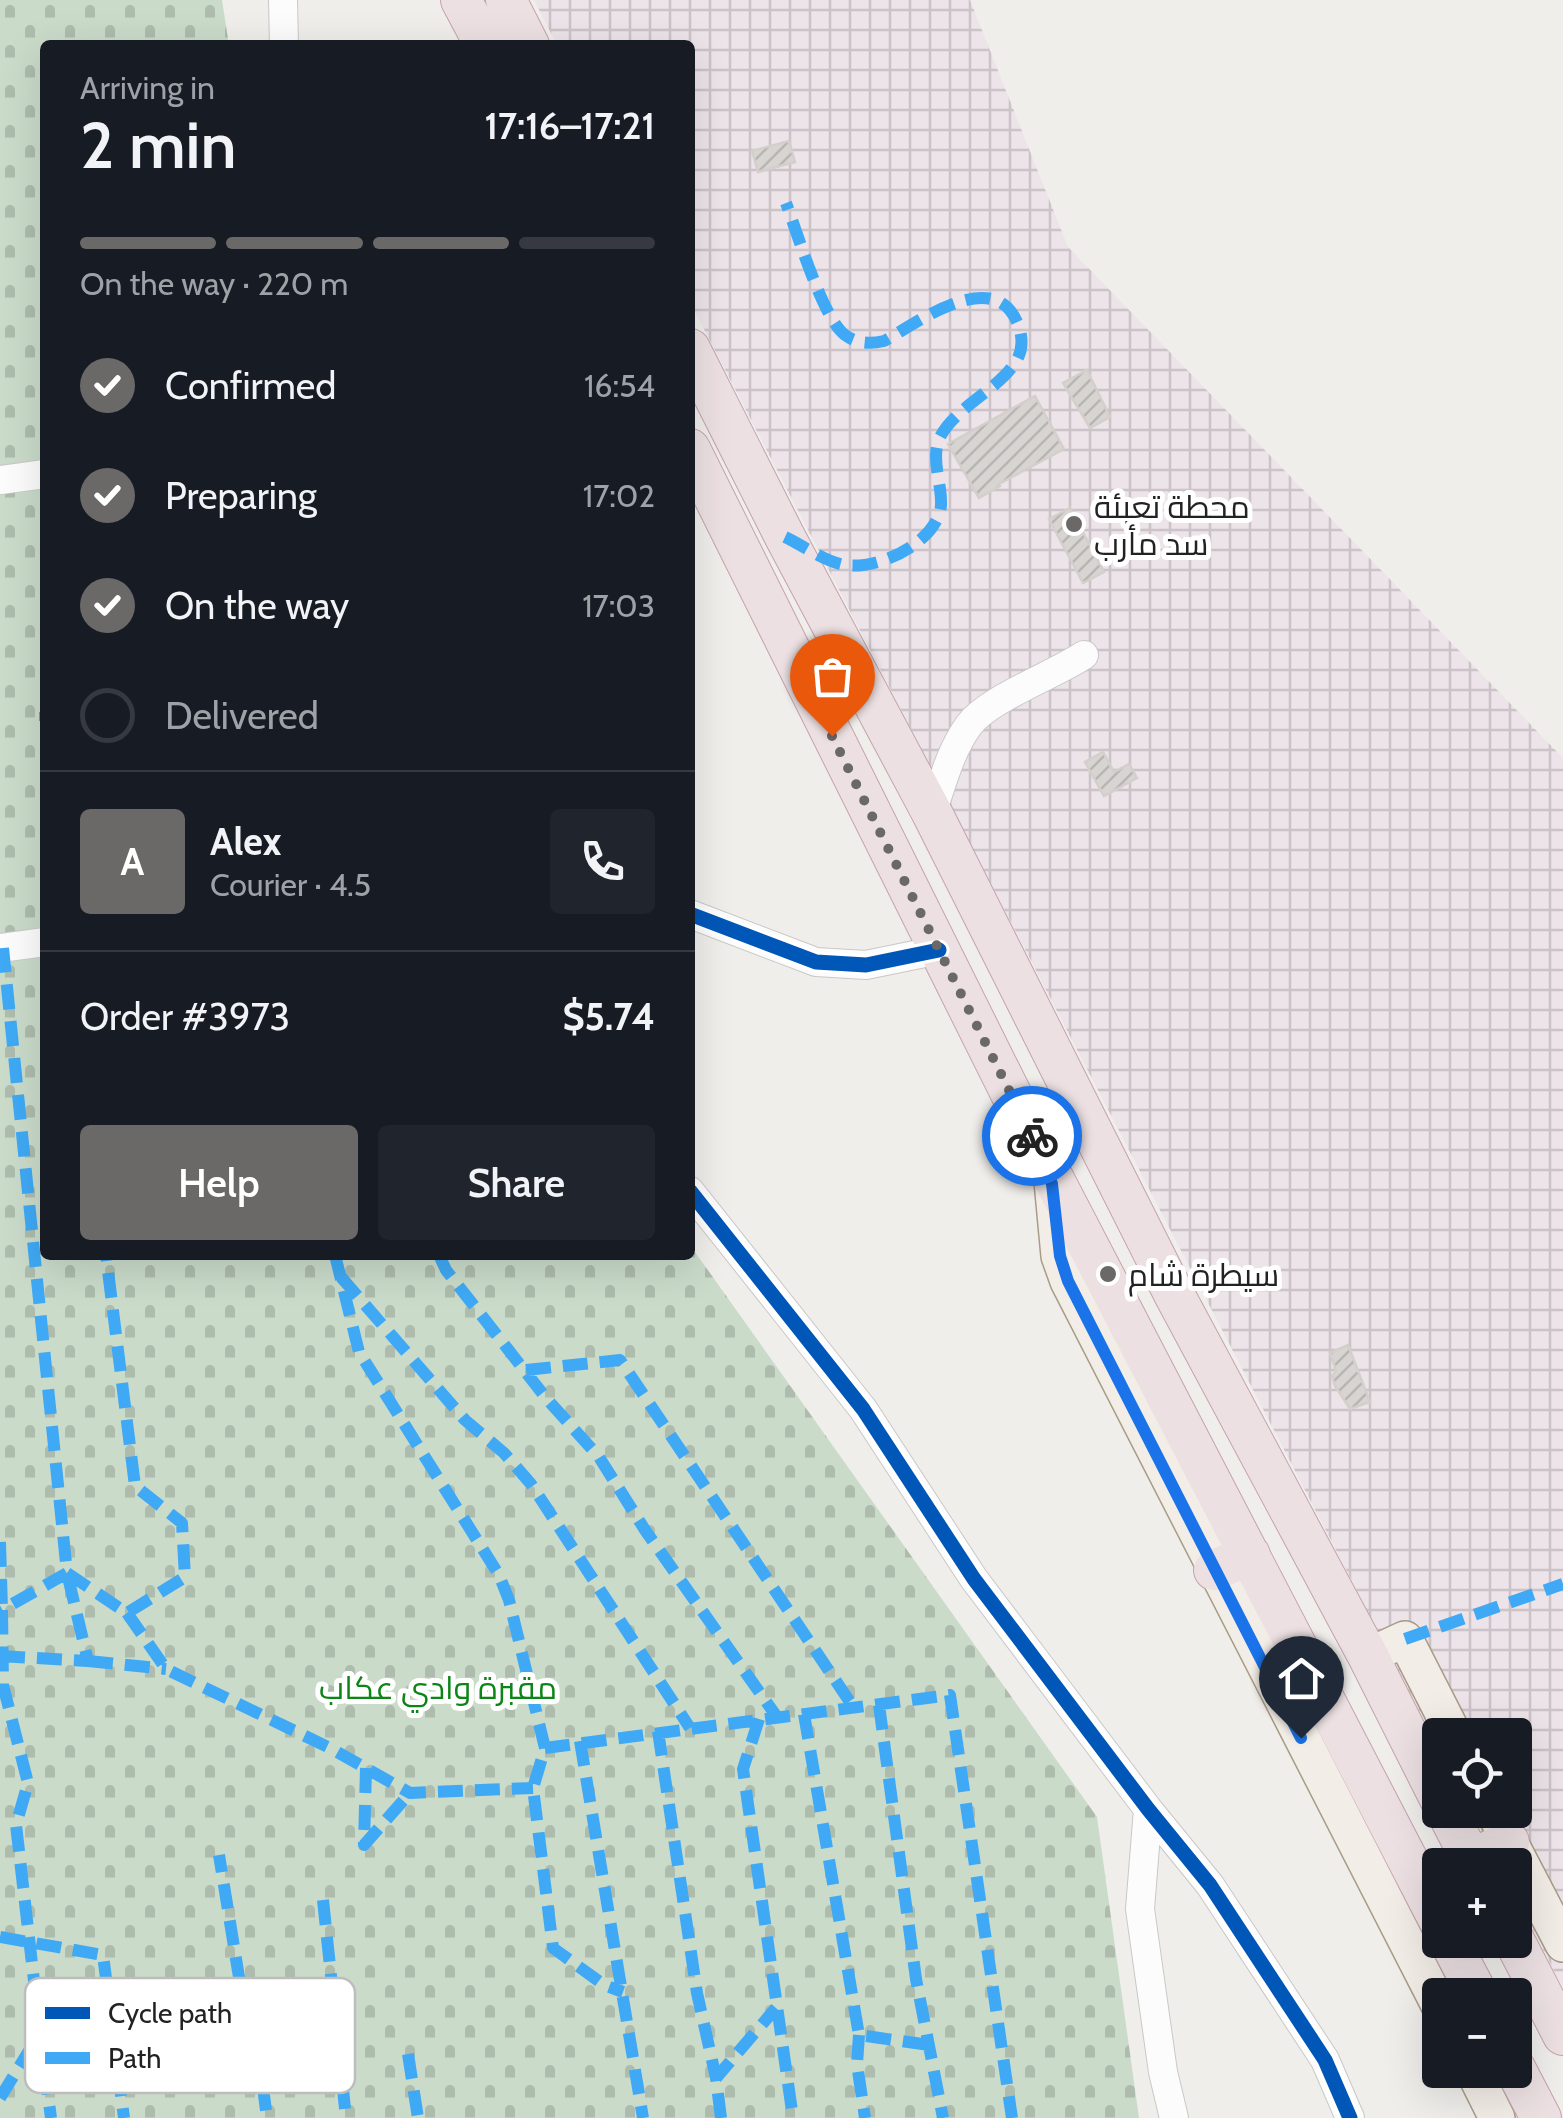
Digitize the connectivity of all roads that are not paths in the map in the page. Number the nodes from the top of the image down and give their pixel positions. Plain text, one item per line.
1 (283, 0) edge
2 (461, 0) edge
3 (506, 0) edge
4 (284, 40) edge
5 (482, 40) edge
6 (526, 40) edge
7 (695, 359) edge
8 (695, 460) edge
9 (40, 475) edge
10 (0, 480) edge
11 (1084, 655) dead end
12 (932, 813) junction
13 (695, 916) edge
14 (40, 943) edge
15 (0, 948) edge
16 (940, 950) junction
17 (695, 1197) edge
18 (1232, 1562) junction
19 (1368, 1656) junction
20 (1316, 1683) junction
21 (1445, 1718) edge
22 (1422, 1763) edge
23 (1148, 1808) junction
24 (1499, 1828) edge
25 (1502, 1828) edge
26 (1484, 1848) edge
27 (1422, 1887) edge
28 (1563, 1944) edge
29 (1523, 1958) edge
30 (1426, 1978) edge
31 (1563, 2034) edge
32 (1481, 2088) edge
33 (1525, 2088) edge
34 (1174, 2118) edge
35 (1350, 2118) edge
36 (1497, 2118) edge
37 (1541, 2118) edge

1 - 4 street
2 - 5 highway
3 - 6 highway
7 - 12 highway
8 - 16 highway
9 - 10 street
11 - 12 street
12 - 19 highway
13 - 16 street
14 - 15 street
16 - 18 highway
17 - 23 street
18 - 20 highway
18 - 30 main road
19 - 20 highway
19 - 21 main road
19 - 22 highway
20 - 27 highway
23 - 34 street
23 - 35 street
24 - 26 highway
25 - 28 main road
29 - 31 highway
32 - 36 main road
33 - 37 highway

